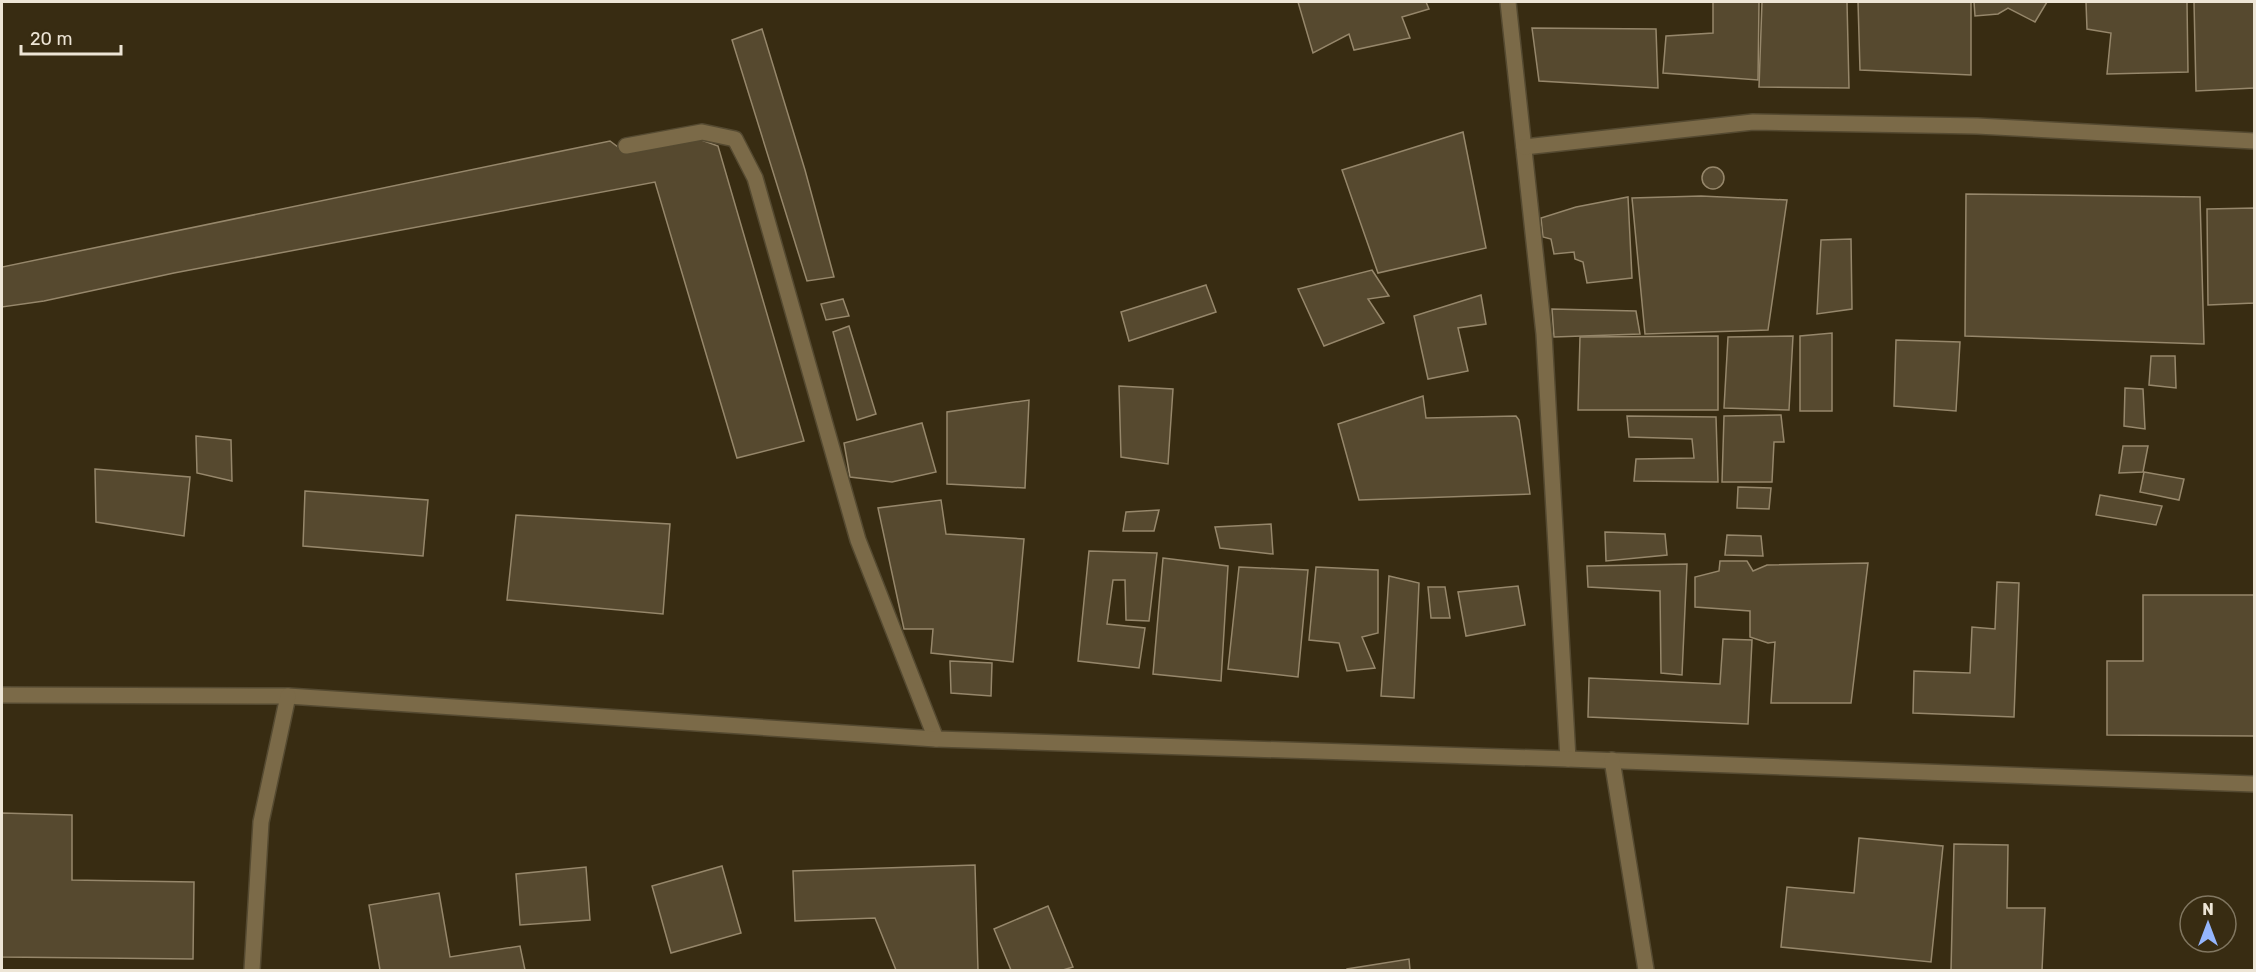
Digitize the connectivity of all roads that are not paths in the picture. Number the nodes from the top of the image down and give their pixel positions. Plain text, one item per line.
1 (1508, 2) edge
2 (2254, 141) edge
3 (626, 146) dead end
4 (1524, 147) junction
5 (2, 695) edge
6 (288, 696) junction
7 (936, 739) junction
8 (1568, 759) junction
9 (1612, 760) junction
10 (2254, 784) edge
11 (252, 970) edge
12 (1646, 970) edge

1 - 4 street
2 - 4 street
3 - 7 street
4 - 8 street
5 - 6 street
6 - 7 street
6 - 11 street
7 - 8 street
8 - 9 street
9 - 10 street
9 - 12 street

